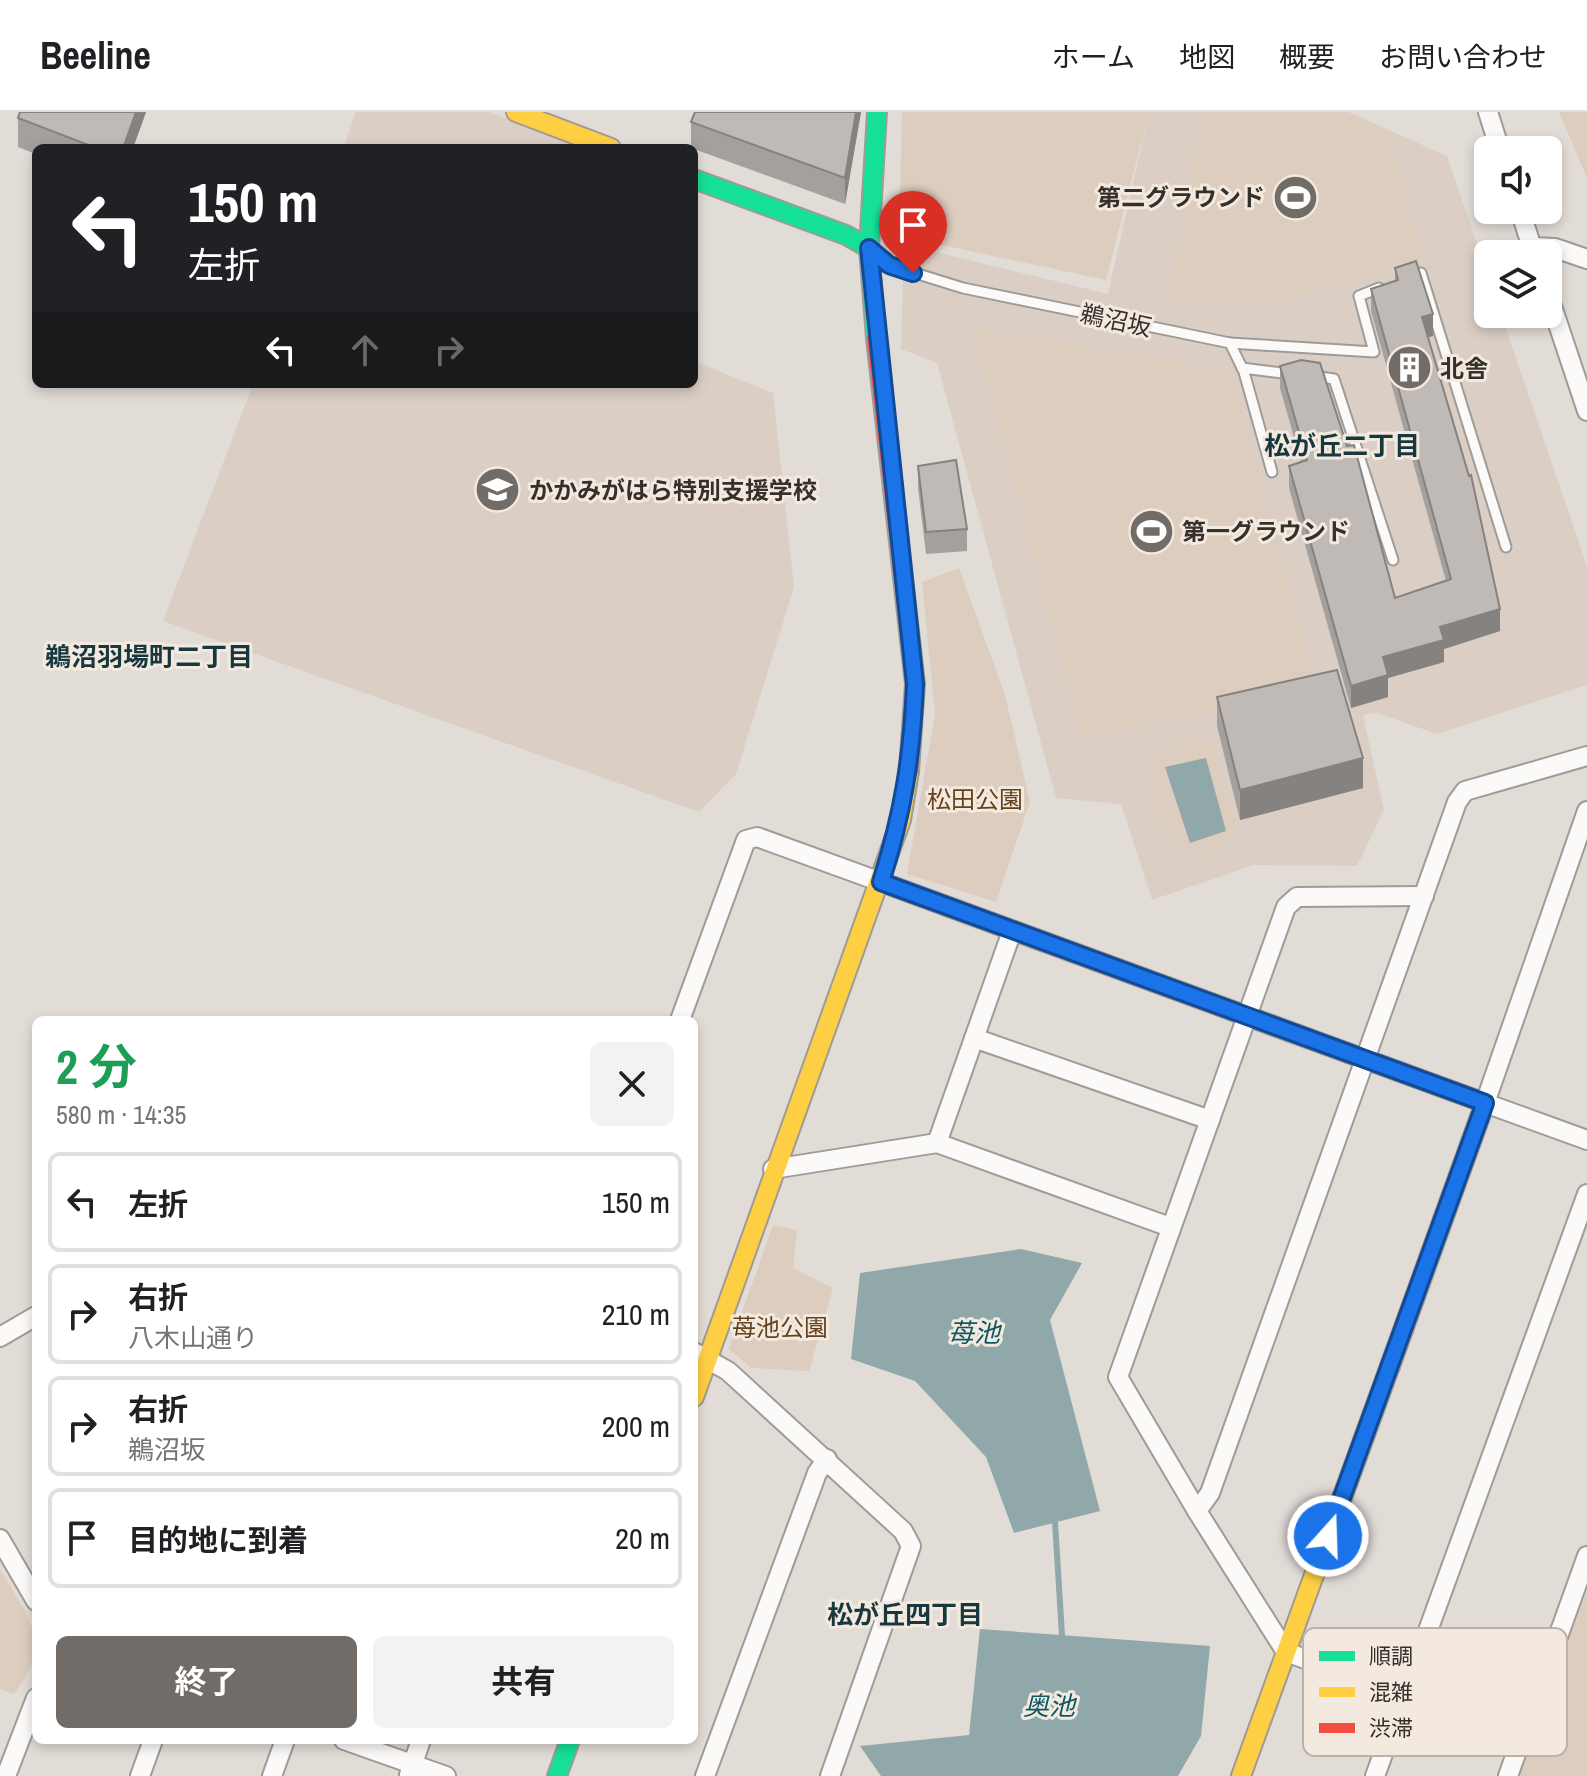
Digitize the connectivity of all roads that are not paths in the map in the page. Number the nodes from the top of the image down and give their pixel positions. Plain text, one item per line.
1 (516, 112) edge
2 (877, 112) edge
3 (1488, 112) edge
4 (1496, 136) edge
5 (600, 144) edge
6 (698, 180) edge
7 (869, 248) junction
8 (1562, 250) edge
9 (1587, 259) edge
10 (1559, 328) edge
11 (1230, 343) junction
12 (1242, 368) junction
13 (1587, 411) edge
14 (1272, 472) dead end
15 (1506, 547) dead end
16 (1393, 560) dead end
17 (1587, 756) edge
18 (1587, 811) edge
19 (881, 882) junction
20 (1424, 896) junction
21 (1012, 931) junction
22 (681, 1016) edge
23 (1247, 1016) junction
24 (974, 1038) junction
25 (1365, 1060) junction
26 (1485, 1103) junction
27 (1210, 1120) junction
28 (1587, 1140) edge
29 (937, 1143) junction
30 (773, 1169) junction
31 (1587, 1194) edge
32 (1170, 1227) junction
33 (32, 1318) edge
34 (0, 1337) edge
35 (701, 1355) edge
36 (827, 1459) junction
37 (1197, 1511) junction
38 (0, 1539) edge
39 (1587, 1556) edge
40 (32, 1594) edge
41 (1428, 1628) edge
42 (1561, 1628) edge
43 (1286, 1652) junction
44 (1303, 1658) edge
45 (32, 1705) edge
46 (152, 1744) edge
47 (284, 1744) edge
48 (353, 1744) edge
49 (420, 1744) edge
50 (569, 1744) edge
51 (7, 1752) edge
52 (1382, 1756) edge
53 (1515, 1756) edge
54 (411, 1770) edge
55 (6, 1776) edge
56 (140, 1776) edge
57 (272, 1776) edge
58 (446, 1776) edge
59 (557, 1776) edge
60 (705, 1776) edge
61 (830, 1776) edge
62 (1241, 1776) edge
63 (1375, 1776) edge
64 (1508, 1776) edge

1 - 5 street
2 - 7 street
3 - 4 street
6 - 7 street
7 - 11 lane, 鵜沼坂
7 - 19 street
8 - 9 street
10 - 13 street
11 - 12 lane
11 - 15 lane, 鵜沼坂
12 - 14 lane
12 - 16 lane
17 - 20 street
18 - 26 street
19 - 21 street
19 - 22 street
19 - 30 street
20 - 23 street
20 - 25 street
21 - 23 street
21 - 24 street
23 - 25 street
23 - 27 street
24 - 27 street
24 - 29 street
25 - 26 street
25 - 37 street
26 - 28 street
26 - 43 street
27 - 32 street
29 - 30 street
29 - 32 street
30 - 35 street
31 - 41 street
32 - 37 street
33 - 34 street
35 - 36 street
36 - 60 street
36 - 61 street
37 - 43 street
38 - 40 street
39 - 42 street
43 - 44 street
43 - 62 street
45 - 51 street
46 - 56 street
47 - 57 street
48 - 54 street
49 - 54 street
50 - 59 street
51 - 55 street
52 - 63 street
53 - 64 street
54 - 58 street

